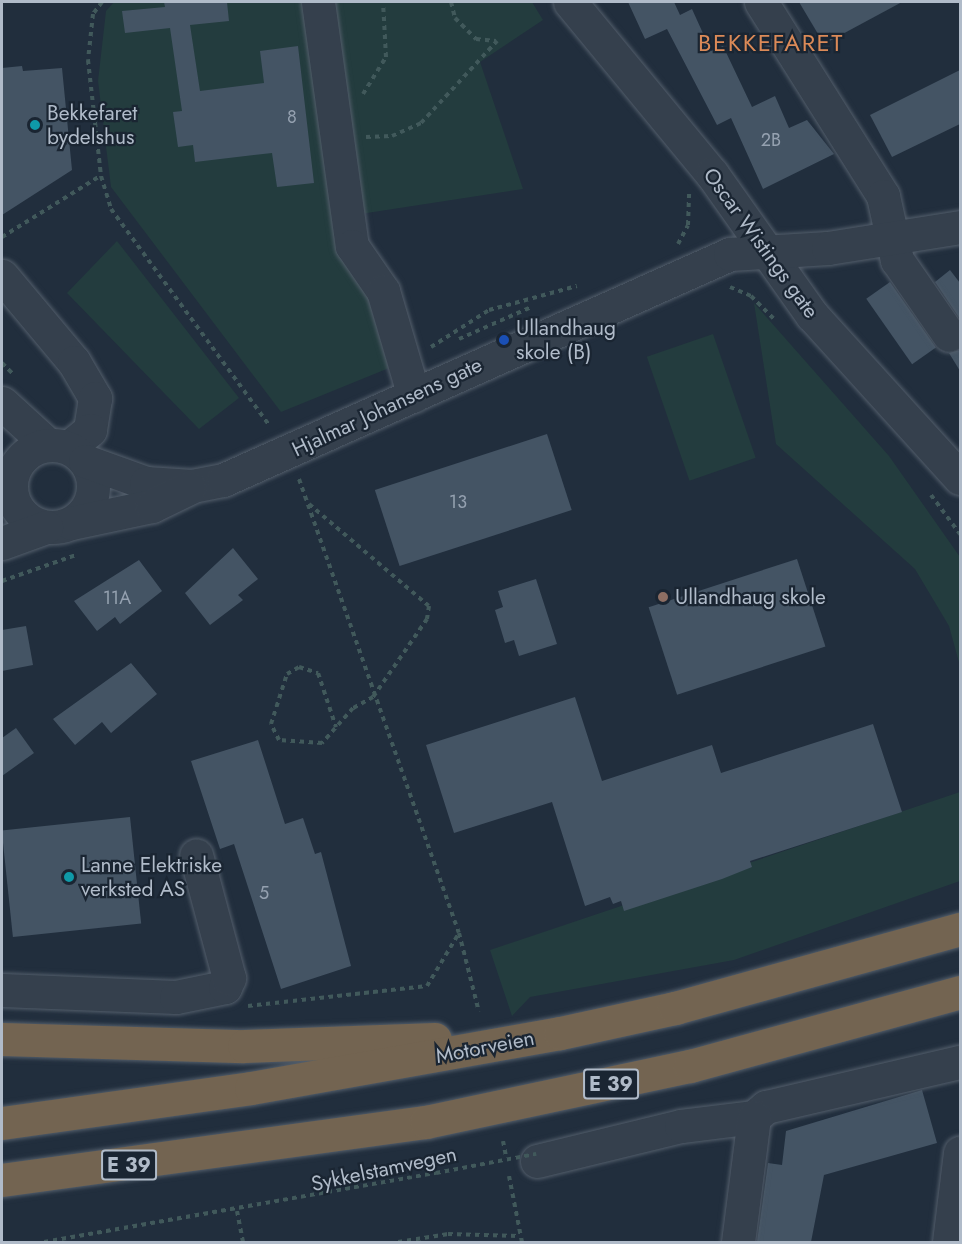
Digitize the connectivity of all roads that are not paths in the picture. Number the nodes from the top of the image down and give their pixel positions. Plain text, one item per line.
1 (318, 2) edge
2 (570, 2) edge
3 (760, 2) edge
4 (960, 227) edge
5 (893, 238) junction
6 (767, 250) junction
7 (2, 276) edge
8 (949, 335) dead end
9 (414, 396) junction
10 (2, 403) edge
11 (67, 451) junction
12 (960, 478) edge
13 (7, 481) edge
14 (192, 486) junction
15 (58, 525) junction
16 (2, 543) edge
17 (196, 855) dead end
18 (960, 929) edge
19 (2, 990) edge
20 (960, 992) edge
21 (560, 1033) junction
22 (2, 1039) edge
23 (960, 1062) edge
24 (754, 1117) junction
25 (2, 1123) edge
26 (960, 1153) edge
27 (537, 1157) road end
28 (2, 1180) edge
29 (738, 1242) edge
30 (949, 1242) edge

1 - 9 street
2 - 6 street, Oscar Wistings gate
3 - 5 street
4 - 5 street, Hjalmar Johansens gate
5 - 6 street, Hjalmar Johansens gate
5 - 8 street
6 - 9 street, Hjalmar Johansens gate
6 - 12 street, Oscar Wistings gate
7 - 11 street
9 - 14 street, Hjalmar Johansens gate
10 - 11 street, Hjalmar Johansens gate
11 - 13 street
11 - 14 street, Hjalmar Johansens gate
11 - 15 street
13 - 15 street
14 - 15 street, Hjalmar Johansens gate
15 - 16 street, Hjalmar Johansens gate
17 - 19 street
18 - 21 highway, Motorveien
20 - 28 highway, E 39
21 - 22 highway
21 - 25 highway, Motorveien
23 - 24 street
24 - 27 street
24 - 29 street
26 - 30 street

